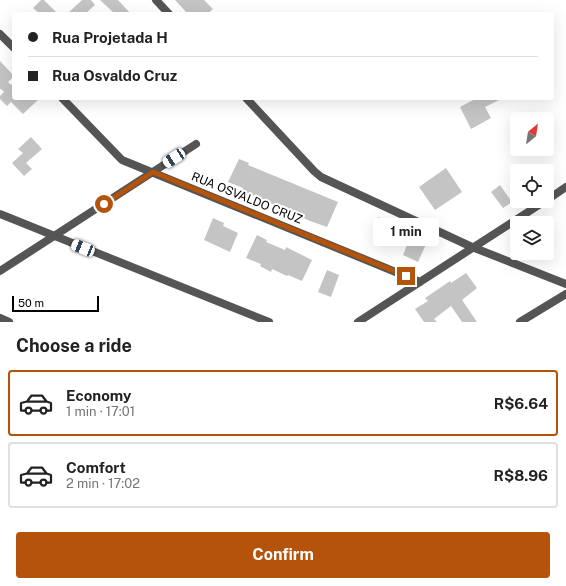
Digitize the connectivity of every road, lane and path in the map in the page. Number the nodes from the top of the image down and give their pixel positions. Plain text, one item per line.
1 (156, 0) edge
2 (167, 12) edge
3 (0, 34) edge
4 (12, 46) edge
5 (64, 100) edge
6 (248, 100) edge
7 (196, 144) dead end
8 (153, 172) junction
9 (566, 187) edge
10 (554, 195) edge
11 (533, 208) edge
12 (0, 214) edge
13 (54, 236) junction
14 (472, 247) junction
15 (0, 271) edge
16 (420, 282) junction
17 (566, 284) edge
18 (566, 294) edge
19 (0, 318) edge
20 (10, 322) edge
21 (269, 322) edge
22 (358, 322) edge
23 (520, 322) edge

1 - 2 street
3 - 4 street
5 - 8 street, RUA OSVALDO CRUZ
6 - 14 street
7 - 8 street
8 - 13 street
8 - 16 street, RUA OSVALDO CRUZ
9 - 10 street
11 - 14 street
12 - 13 street
13 - 15 street
13 - 21 street
14 - 16 street
14 - 17 street
16 - 22 street
18 - 23 street
19 - 20 street

